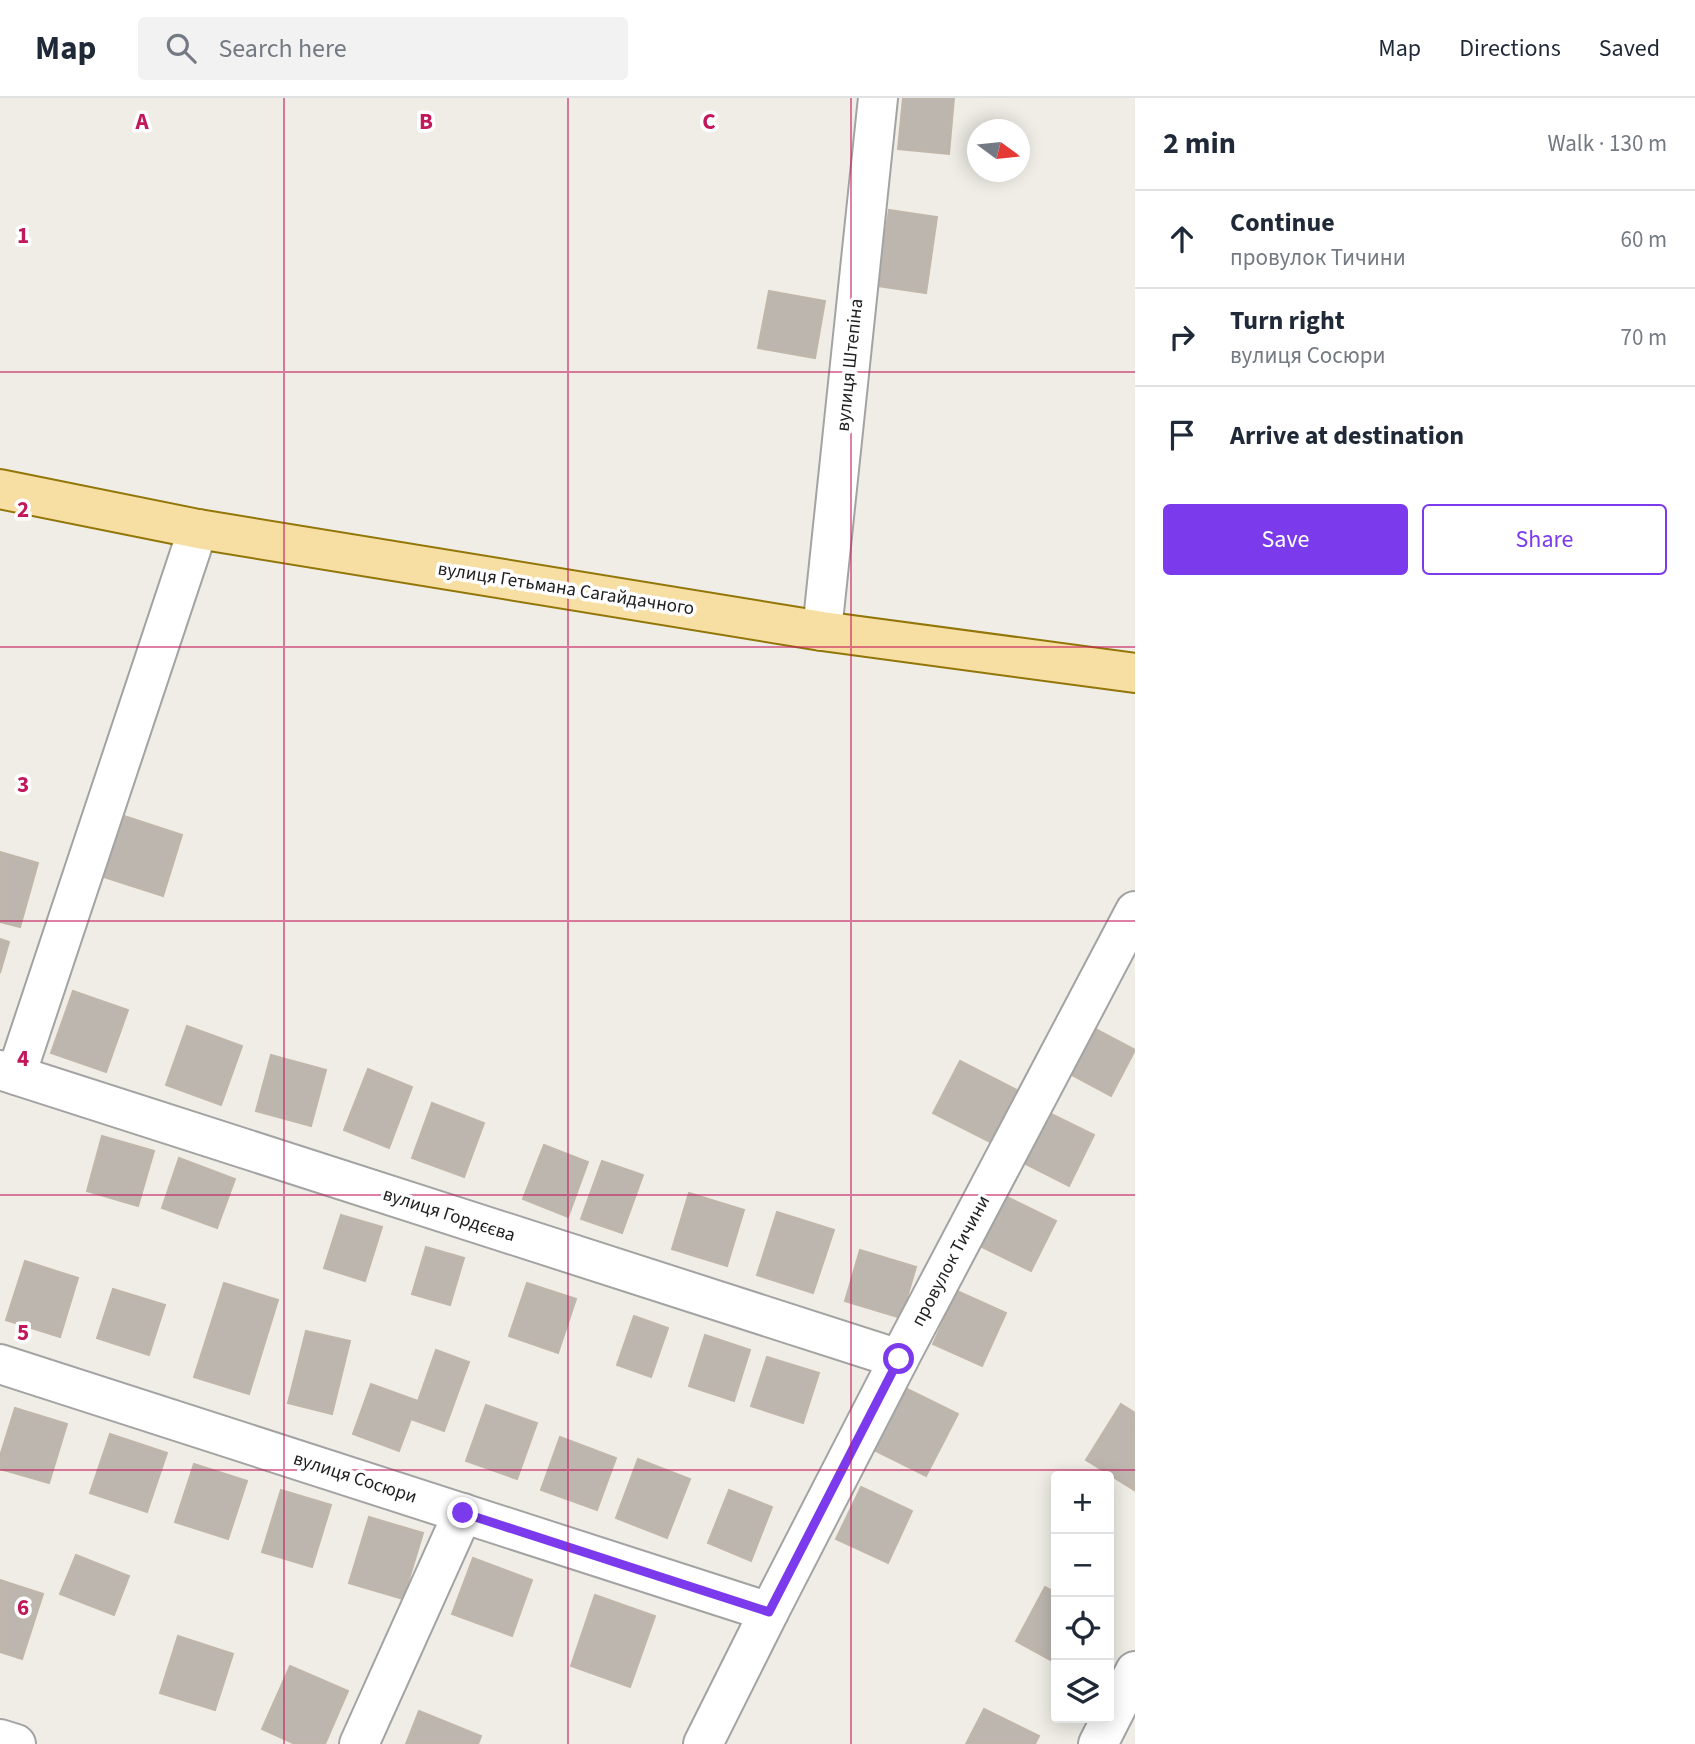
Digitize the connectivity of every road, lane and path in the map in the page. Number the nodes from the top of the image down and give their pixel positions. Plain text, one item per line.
1 (878, 98) edge
2 (0, 489) edge
3 (198, 528) junction
4 (822, 631) junction
5 (1135, 673) edge
6 (1135, 911) edge
7 (8, 1073) edge
8 (899, 1359) junction
9 (0, 1364) edge
10 (463, 1513) junction
11 (769, 1612) junction
12 (1135, 1671) edge
13 (0, 1739) edge
14 (16, 1744) edge
15 (359, 1744) edge
16 (703, 1744) edge
17 (1098, 1744) edge

1 - 4 street, вулиця Штепіна
2 - 3 main road, вулиця Гетьмана Сагайдачного
3 - 4 main road, вулиця Гетьмана Сагайдачного
3 - 7 street
4 - 5 main road, вулиця Гетьмана Сагайдачного
6 - 8 street, провулок Тичини
7 - 8 street, вулиця Гордєєва
8 - 11 street, провулок Тичини
9 - 10 street, вулиця Сосюри
10 - 11 street, вулиця Сосюри
10 - 15 street
11 - 16 street
12 - 17 street
13 - 14 street

